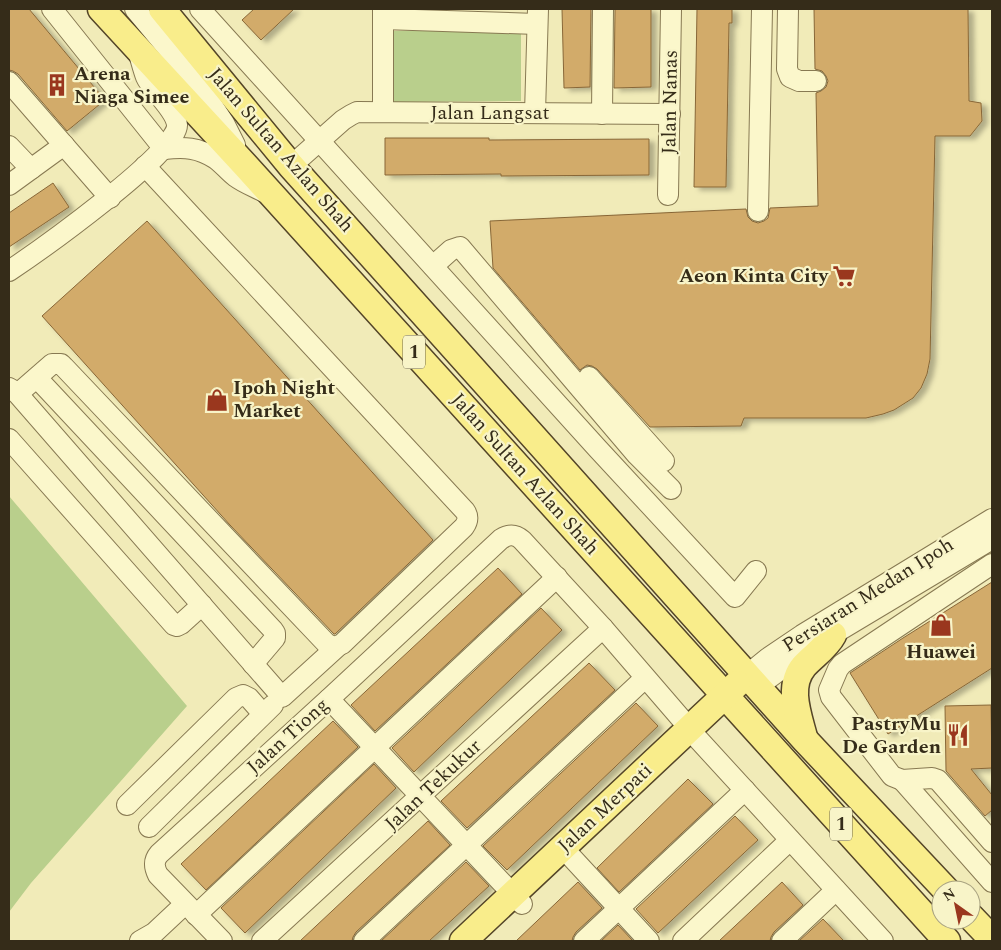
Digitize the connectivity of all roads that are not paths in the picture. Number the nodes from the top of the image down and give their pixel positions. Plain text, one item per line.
1 (52, 9) edge
2 (101, 9) edge
3 (135, 9) edge
4 (162, 9) edge
5 (200, 9) edge
6 (603, 9) edge
7 (671, 9) edge
8 (762, 9) edge
9 (788, 9) edge
10 (383, 14) edge
11 (537, 16) edge
12 (138, 50) junction
13 (816, 81) dead end
14 (9, 82) edge
15 (383, 112) junction
16 (535, 113) junction
17 (602, 114) junction
18 (670, 114) junction
19 (320, 140) junction
20 (64, 145) junction
21 (9, 146) edge
22 (164, 149) junction
23 (245, 165) junction
24 (145, 166) junction
25 (291, 166) junction
26 (31, 169) junction
27 (9, 185) edge
28 (668, 195) dead end
29 (272, 196) junction
30 (110, 198) junction
31 (758, 211) dead end
32 (433, 266) junction
33 (9, 271) edge
34 (589, 376) dead end
35 (37, 378) junction
36 (12, 390) edge
37 (9, 439) edge
38 (664, 461) dead end
39 (671, 489) dead end
40 (992, 519) edge
41 (992, 539) edge
42 (992, 564) edge
43 (756, 571) dead end
44 (557, 578) junction
45 (202, 605) junction
46 (603, 628) junction
47 (833, 635) junction
48 (338, 646) junction
49 (254, 664) junction
50 (645, 678) junction
51 (752, 681) junction
52 (282, 698) junction
53 (329, 699) junction
54 (730, 701) junction
55 (263, 714) junction
56 (694, 734) junction
57 (805, 740) junction
58 (375, 748) junction
59 (902, 780) junction
60 (745, 790) junction
61 (421, 796) junction
62 (127, 804) dead end
63 (149, 827) dead end
64 (790, 840) junction
65 (992, 842) edge
66 (466, 845) junction
67 (567, 853) junction
68 (937, 880) edge
69 (992, 882) edge
70 (836, 890) junction
71 (517, 899) junction
72 (619, 909) junction
73 (191, 910) junction
74 (981, 927) edge
75 (992, 939) edge
76 (880, 940) edge
77 (140, 941) edge
78 (222, 941) edge
79 (262, 941) edge
80 (364, 941) edge
81 (463, 941) edge
82 (481, 941) edge
83 (584, 941) edge
84 (649, 941) edge
85 (683, 941) edge
86 (782, 941) edge
87 (947, 941) edge

1 - 22 street
2 - 12 main road, Jalan Sultan Azlan Shah / 1
3 - 23 street
4 - 25 main road, Jalan Sultan Azlan Shah / 1
5 - 19 street
6 - 17 street
7 - 18 street, Jalan Nanas
8 - 31 street
9 - 13 street
10 - 11 street
10 - 15 street
11 - 16 street
12 - 22 street
12 - 23 main road, Jalan Sultan Azlan Shah / 1
14 - 20 street
15 - 16 street, Jalan Langsat
15 - 19 street, Jalan Langsat
16 - 17 street, Jalan Langsat
17 - 18 street, Jalan Langsat
18 - 28 street, Jalan Nanas
19 - 25 street, Jalan Langsat
19 - 32 street
20 - 26 street
20 - 30 street
21 - 26 street
22 - 24 street
22 - 29 street
23 - 29 main road, Jalan Sultan Azlan Shah / 1
24 - 30 street
24 - 48 street
25 - 51 main road, Jalan Sultan Azlan Shah / 1
26 - 27 street
29 - 54 main road, Jalan Sultan Azlan Shah / 1
30 - 33 street
32 - 39 street
32 - 43 street
34 - 38 street
35 - 36 street
35 - 48 street
35 - 49 street
36 - 45 street
37 - 45 street
40 - 51 street, Persiaran Medan Ipoh
41 - 47 street, Persiaran Medan Ipoh
42 - 59 street
44 - 46 street
44 - 53 street, Jalan Tiong
44 - 58 street
45 - 49 street
46 - 50 street
46 - 61 street, Jalan Tekukur
47 - 51 street, Persiaran Medan Ipoh
47 - 57 main road
48 - 52 street
49 - 52 street
50 - 56 street
50 - 66 street
51 - 54 main road, Jalan Merpati
51 - 57 main road, Jalan Sultan Azlan Shah / 1
52 - 55 street
53 - 58 street
53 - 73 street, Jalan Tiong
54 - 56 main road, Jalan Merpati
54 - 87 main road, Jalan Sultan Azlan Shah / 1
55 - 62 street
55 - 63 street
56 - 60 street
56 - 67 main road, Jalan Merpati
57 - 68 main road, Jalan Sultan Azlan Shah / 1
58 - 61 street
58 - 73 street
59 - 65 street
59 - 69 street
60 - 64 street
60 - 72 street
61 - 66 street
61 - 79 street, Jalan Tekukur
64 - 70 street
64 - 85 street
66 - 71 street
66 - 80 street
67 - 71 main road, Jalan Merpati
67 - 72 street
70 - 76 street
70 - 86 street
71 - 81 main road, Jalan Merpati
71 - 82 main road, Jalan Merpati
72 - 83 street
72 - 84 street
73 - 77 street
73 - 78 street, Jalan Tiong
74 - 75 main road

